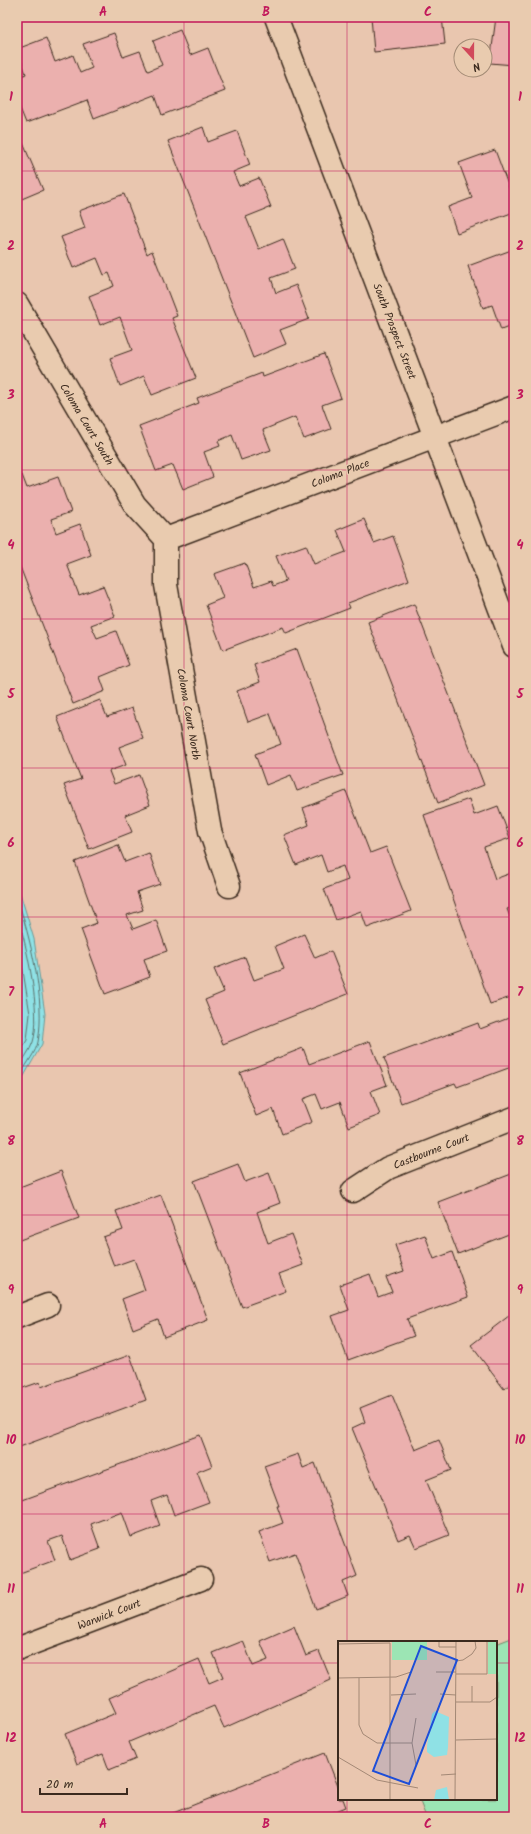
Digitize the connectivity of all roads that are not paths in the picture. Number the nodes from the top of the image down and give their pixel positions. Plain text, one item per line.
1 (276, 17) edge
2 (17, 304) edge
3 (514, 407) edge
4 (435, 437) junction
5 (166, 539) junction
6 (514, 646) edge
7 (228, 886) dead end
8 (514, 1118) edge
9 (353, 1191) dead end
10 (48, 1305) dead end
11 (17, 1317) edge
12 (201, 1580) dead end
13 (17, 1649) edge

1 - 4 street, South Prospect Street
2 - 5 street, Coloma Court South
3 - 4 street, Coloma Place
4 - 5 street, Coloma Place
4 - 6 street, South Prospect Street
5 - 7 street, Coloma Court North
8 - 9 street, Castbourne Court
10 - 11 street
12 - 13 street, Warwick Court

